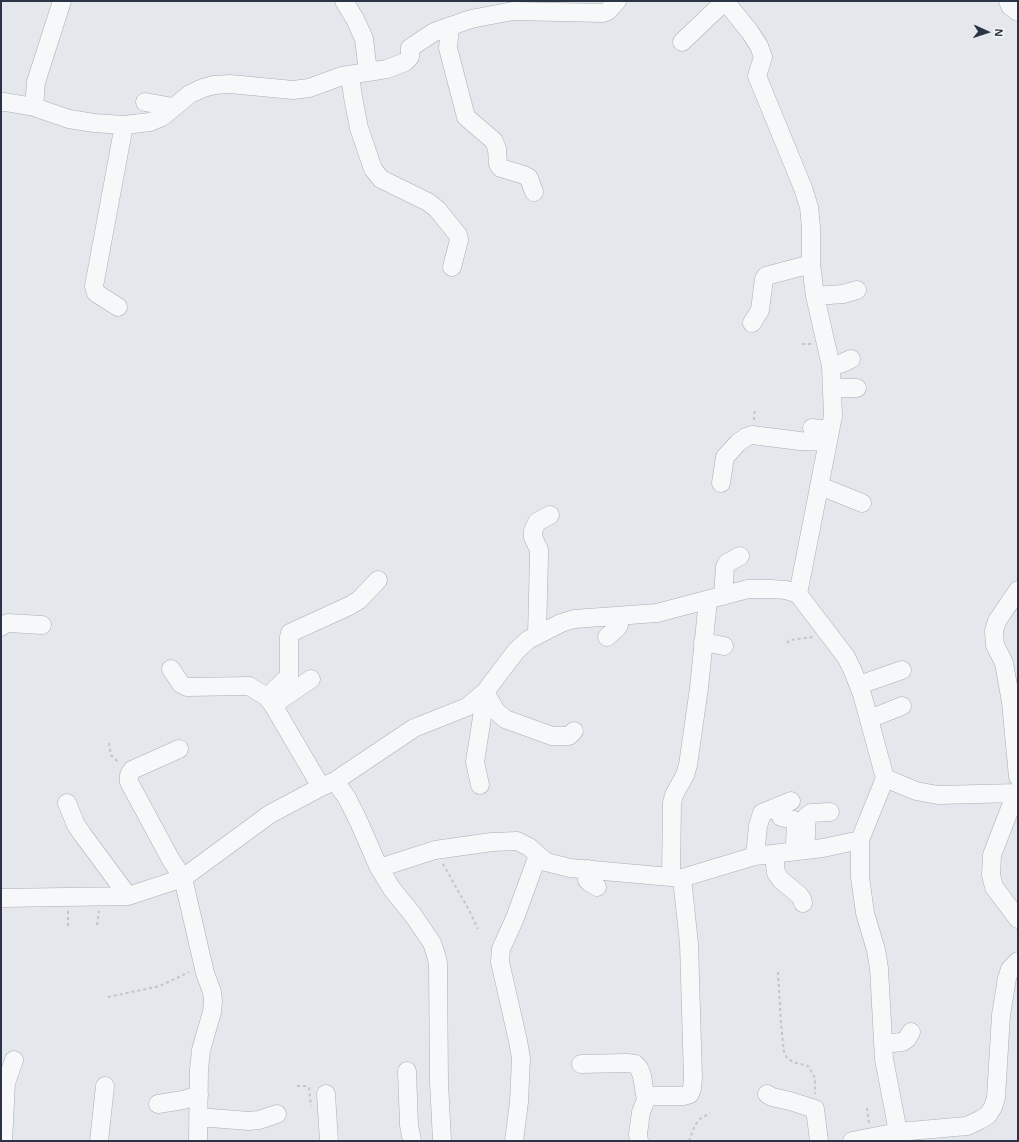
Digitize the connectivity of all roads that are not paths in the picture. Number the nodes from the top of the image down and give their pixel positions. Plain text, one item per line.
1 (62, 1) edge
2 (344, 1) edge
3 (617, 1) edge
4 (725, 1) edge
5 (1008, 1) edge
6 (1018, 12) edge
7 (450, 26) junction
8 (682, 42) dead end
9 (368, 72) junction
10 (350, 75) junction
11 (1, 102) edge
12 (145, 102) dead end
13 (34, 107) junction
14 (173, 107) junction
15 (124, 125) junction
16 (534, 192) dead end
17 (811, 264) junction
18 (452, 267) dead end
19 (857, 290) dead end
20 (815, 296) junction
21 (118, 307) dead end
22 (752, 323) dead end
23 (851, 359) dead end
24 (831, 366) junction
25 (833, 388) junction
26 (857, 388) dead end
27 (812, 428) dead end
28 (829, 436) junction
29 (721, 483) dead end
30 (820, 486) junction
31 (862, 503) dead end
32 (550, 515) dead end
33 (740, 556) dead end
34 (378, 580) dead end
35 (1018, 590) edge
36 (798, 594) junction
37 (715, 598) junction
38 (619, 616) junction
39 (42, 625) dead end
40 (1, 627) edge
41 (536, 635) junction
42 (607, 637) dead end
43 (703, 642) junction
44 (724, 646) dead end
45 (1011, 661) edge
46 (171, 669) dead end
47 (902, 670) dead end
48 (311, 679) dead end
49 (859, 685) junction
50 (480, 696) junction
51 (270, 701) junction
52 (902, 706) dead end
53 (869, 719) junction
54 (574, 731) dead end
55 (179, 749) dead end
56 (885, 778) junction
57 (328, 784) junction
58 (480, 785) dead end
59 (1017, 787) edge
60 (792, 801) dead end
61 (67, 802) dead end
62 (830, 812) dead end
63 (781, 817) dead end
64 (860, 840) junction
65 (800, 851) junction
66 (774, 854) junction
67 (538, 855) junction
68 (755, 856) junction
69 (378, 868) junction
70 (588, 870) junction
71 (676, 877) junction
72 (183, 878) junction
73 (597, 887) dead end
74 (128, 896) junction
75 (1, 898) edge
76 (803, 903) dead end
77 (1018, 919) edge
78 (1018, 961) edge
79 (911, 1032) dead end
80 (883, 1044) junction
81 (14, 1060) dead end
82 (581, 1064) dead end
83 (407, 1071) dead end
84 (105, 1086) dead end
85 (326, 1094) dead end
86 (767, 1094) dead end
87 (199, 1095) junction
88 (646, 1100) junction
89 (158, 1104) dead end
90 (277, 1114) dead end
91 (198, 1117) junction
92 (898, 1132) junction
93 (3, 1141) edge
94 (99, 1141) edge
95 (198, 1141) edge
96 (329, 1141) edge
97 (412, 1141) edge
98 (442, 1141) edge
99 (514, 1141) edge
100 (639, 1141) edge
101 (819, 1141) edge
102 (852, 1141) edge

1 - 13 street
2 - 9 street
3 - 7 street
4 - 8 street
4 - 17 street
5 - 6 street
7 - 9 street
7 - 16 street
9 - 10 street
10 - 14 street
10 - 18 street
11 - 13 street
12 - 14 street
13 - 15 street
14 - 15 street
15 - 21 street
17 - 20 street
17 - 22 street
19 - 20 street
20 - 24 street
23 - 24 street
24 - 25 street
25 - 26 street
25 - 28 street
27 - 28 street
28 - 29 street
28 - 30 street
30 - 31 street
30 - 36 street
32 - 41 street
33 - 37 street
34 - 51 street
35 - 45 street
36 - 37 street
36 - 49 street
37 - 38 street
37 - 43 street
38 - 41 street
38 - 42 street
39 - 40 street
41 - 50 street
43 - 44 street
43 - 71 street
45 - 59 street
46 - 51 street
47 - 49 street
48 - 51 street
49 - 53 street
50 - 54 street
50 - 57 street
50 - 58 street
51 - 57 street
52 - 53 street
53 - 56 street
55 - 72 street
56 - 59 street
56 - 64 street
57 - 69 street
57 - 72 street
59 - 77 street
60 - 68 street
61 - 74 street
62 - 65 street
63 - 65 street
64 - 65 street
64 - 80 street
65 - 66 street
66 - 68 street
66 - 76 street
67 - 69 street
67 - 70 street
67 - 99 street
68 - 71 street
69 - 98 street
70 - 71 street
70 - 73 street
71 - 88 street
72 - 74 street
72 - 87 street
74 - 75 street
78 - 92 street
79 - 80 street
80 - 92 street
81 - 93 street
82 - 88 street
83 - 97 street
84 - 94 street
85 - 96 street
86 - 101 street
87 - 89 street
87 - 91 street
88 - 100 street
90 - 91 street
91 - 95 street
92 - 102 street

